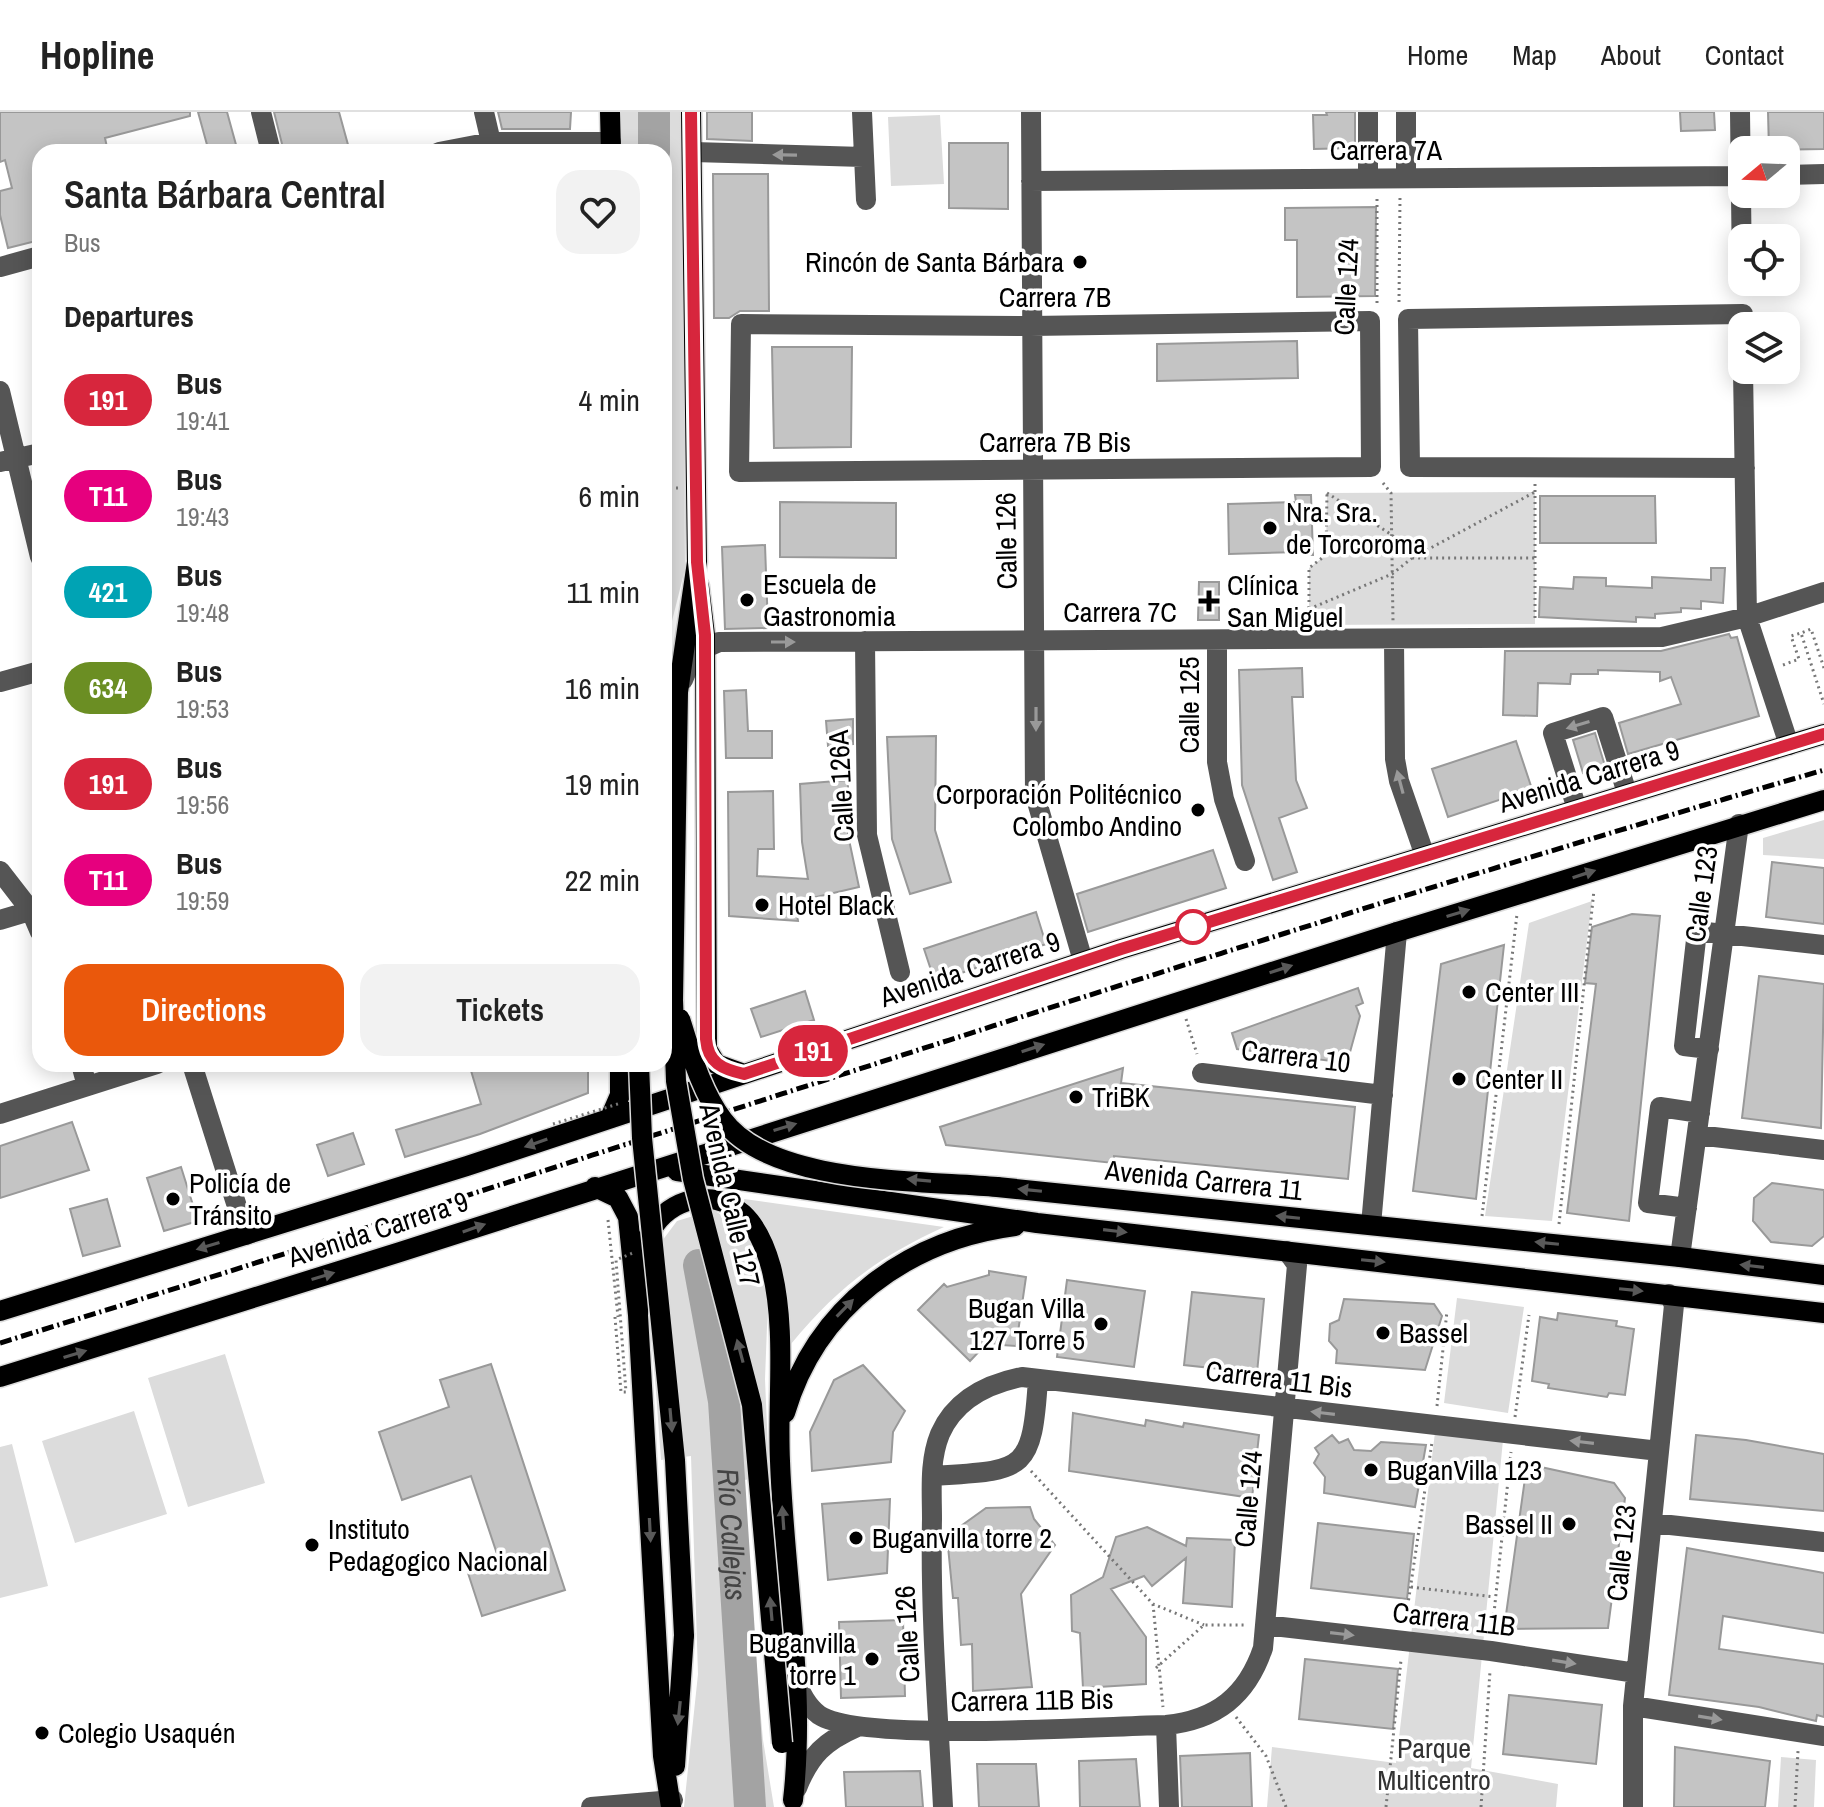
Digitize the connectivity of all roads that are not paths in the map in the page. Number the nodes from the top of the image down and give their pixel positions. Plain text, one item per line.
1 (261, 112) edge
2 (484, 112) edge
3 (610, 112) edge
4 (691, 112) edge
5 (862, 112) edge
6 (1031, 112) edge
7 (1368, 112) edge
8 (1406, 112) edge
9 (1740, 112) edge
10 (1740, 136) edge
11 (491, 142) junction
12 (269, 144) edge
13 (481, 144) edge
14 (539, 144) edge
15 (611, 144) edge
16 (693, 152) junction
17 (863, 157) junction
18 (1824, 174) edge
19 (1800, 175) edge
20 (1728, 176) edge
21 (1406, 178) junction
22 (1368, 179) junction
23 (1031, 181) junction
24 (866, 200) dead end
25 (32, 258) edge
26 (0, 267) edge
27 (1728, 320) edge
28 (1370, 321) joint
29 (1031, 326) junction
30 (1743, 384) edge
31 (0, 391) edge
32 (32, 455) edge
33 (9, 460) edge
34 (1371, 467) joint
35 (1745, 468) junction
36 (1033, 470) junction
37 (739, 472) joint
38 (32, 532) edge
39 (697, 562) junction
40 (1824, 592) edge
41 (1747, 617) junction
42 (1394, 639) junction
43 (1217, 640) junction
44 (865, 641) junction
45 (1036, 641) junction
46 (705, 646) junction
47 (32, 673) edge
48 (0, 682) edge
49 (678, 692) junction
50 (1824, 734) edge
51 (1789, 745) junction
52 (1627, 793) junction
53 (1824, 800) edge
54 (1577, 809) junction
55 (1739, 824) junction
56 (1425, 856) junction
57 (1245, 861) dead end
58 (0, 871) edge
59 (32, 905) edge
60 (32, 910) edge
61 (0, 920) edge
62 (1397, 932) junction
63 (1724, 934) junction
64 (1824, 945) edge
65 (1083, 961) junction
66 (900, 972) dead end
67 (673, 1000) junction
68 (83, 1072) edge
69 (132, 1072) edge
70 (195, 1072) edge
71 (620, 1072) edge
72 (639, 1072) edge
73 (1202, 1073) road end
74 (744, 1074) junction
75 (87, 1086) junction
76 (1383, 1095) junction
77 (1700, 1113) junction
78 (0, 1114) edge
79 (610, 1118) junction
80 (1697, 1135) junction
81 (1824, 1150) edge
82 (655, 1168) junction
83 (595, 1187) junction
84 (1687, 1208) junction
85 (1037, 1223) junction
86 (1371, 1225) junction
87 (246, 1235) junction
88 (1298, 1257) junction
89 (1680, 1257) junction
90 (1824, 1275) edge
91 (1676, 1298) junction
92 (0, 1311) edge
93 (1824, 1313) edge
94 (638, 1315) junction
95 (0, 1377) edge
96 (1038, 1379) junction
97 (1284, 1408) junction
98 (780, 1433) junction
99 (1659, 1451) junction
100 (933, 1467) junction
101 (1652, 1523) junction
102 (1824, 1542) edge
103 (1265, 1625) junction
104 (1636, 1673) junction
105 (795, 1680) junction
106 (1633, 1706) junction
107 (1208, 1716) joint
108 (1166, 1725) junction
109 (857, 1727) junction
110 (939, 1730) junction
111 (1824, 1736) edge
112 (793, 1803) edge
113 (671, 1804) edge
114 (591, 1807) edge
115 (943, 1807) edge
116 (1169, 1807) edge
117 (1633, 1807) edge

1 - 12 street
2 - 11 street
3 - 15 main road
4 - 16 main road, Avenida Calle 127
5 - 17 street
6 - 23 street, Calle 126
7 - 22 street
8 - 21 street
9 - 10 street
11 - 13 street
11 - 14 street
17 -> 16 street
16 - 39 main road, Avenida Calle 127
17 - 24 street
18 - 19 street
20 - 21 street, Carrera 7A
21 - 22 street, Carrera 7A
22 - 23 street, Carrera 7A
23 - 29 street, Calle 126
25 - 26 street
27 - 35 street
28 - 29 street, Carrera 7B
28 - 34 street, Calle 124
29 - 36 street, Calle 126
29 - 37 street, Carrera 7B
30 - 35 street
31 - 33 street
32 - 33 street
33 - 38 street
34 - 36 street, Carrera 7B Bis
35 - 41 street
36 - 37 street, Carrera 7B Bis
36 - 45 street, Calle 126
39 - 46 main road
39 - 49 main road, Avenida Calle 127
40 - 41 street, Carrera 7C
41 - 42 street, Carrera 7C
41 - 51 street
42 - 43 street, Carrera 7C
56 -> 42 street
43 - 45 street, Carrera 7C
43 - 57 street, Calle 125
44 - 45 street, Carrera 7C
46 -> 44 street, Carrera 7C
44 - 66 street, Calle 126A
45 -> 65 street, Calle 126
46 - 49 street
46 - 74 main road
47 - 48 street
49 - 67 main road, Avenida Calle 127
50 - 51 main road, Avenida Carrera 9
51 - 52 main road, Avenida Carrera 9
52 - 54 main road, Avenida Carrera 9
52 -> 54 street
53 - 55 main road, Avenida Carrera 9
54 - 56 main road, Avenida Carrera 9
62 -> 55 main road, Avenida Carrera 9
55 - 63 street, Calle 123
56 - 65 main road, Avenida Carrera 9
58 - 59 street
60 - 61 street
62 - 76 street
82 -> 62 main road, Avenida Carrera 9
63 - 64 street
63 - 77 street, Calle 123
65 - 74 main road, Avenida Carrera 9
86 -> 67 main road, Avenida Carrera 11, bridge
112 -> 67 main road, Avenida Calle 127, bridge
68 - 75 street
69 - 75 street
70 - 87 street
71 - 79 main road
72 -> 113 main road, bridge
73 - 76 street, Carrera 10
74 - 79 main road, Avenida Carrera 9
75 - 78 street
76 - 86 street
77 - 80 street, Calle 123
77 - 84 street
79 -> 87 main road, Avenida Carrera 9
80 - 81 street
80 - 84 street, Calle 123
82 - 83 main road, Avenida Carrera 9
82 - 85 main road
83 - 94 main road
95 -> 83 main road, Avenida Carrera 9
84 - 89 street, Calle 123
85 -> 88 main road
98 -> 85 main road
89 -> 86 main road, Avenida Carrera 11
87 -> 92 main road, Avenida Carrera 9
88 -> 91 main road
88 - 97 street, Calle 124
90 -> 89 main road, Avenida Carrera 11
91 - 93 main road
91 - 99 street, Calle 123
94 - 98 main road
94 -> 113 main road
96 - 97 street, Carrera 11 Bis
96 - 100 street, Carrera 11 Bis
96 - 100 street
99 -> 97 street, Carrera 11 Bis
97 - 103 street, Calle 124
105 -> 98 main road
99 - 101 street, Calle 123
100 - 110 street, Calle 126
101 - 102 street
101 - 104 street, Calle 123
103 -> 104 street, Carrera 11B
103 - 107 street, Calle 124
104 - 106 street, Calle 123
105 - 109 street, Carrera 11B Bis
105 - 112 main road
106 -> 111 street
106 - 117 street, Calle 123
107 - 108 street, Carrera 11B Bis
108 - 110 street, Carrera 11B Bis
108 - 116 street
109 - 110 street, Carrera 11B Bis
109 - 112 street
110 - 115 street, Calle 126
113 - 114 street

